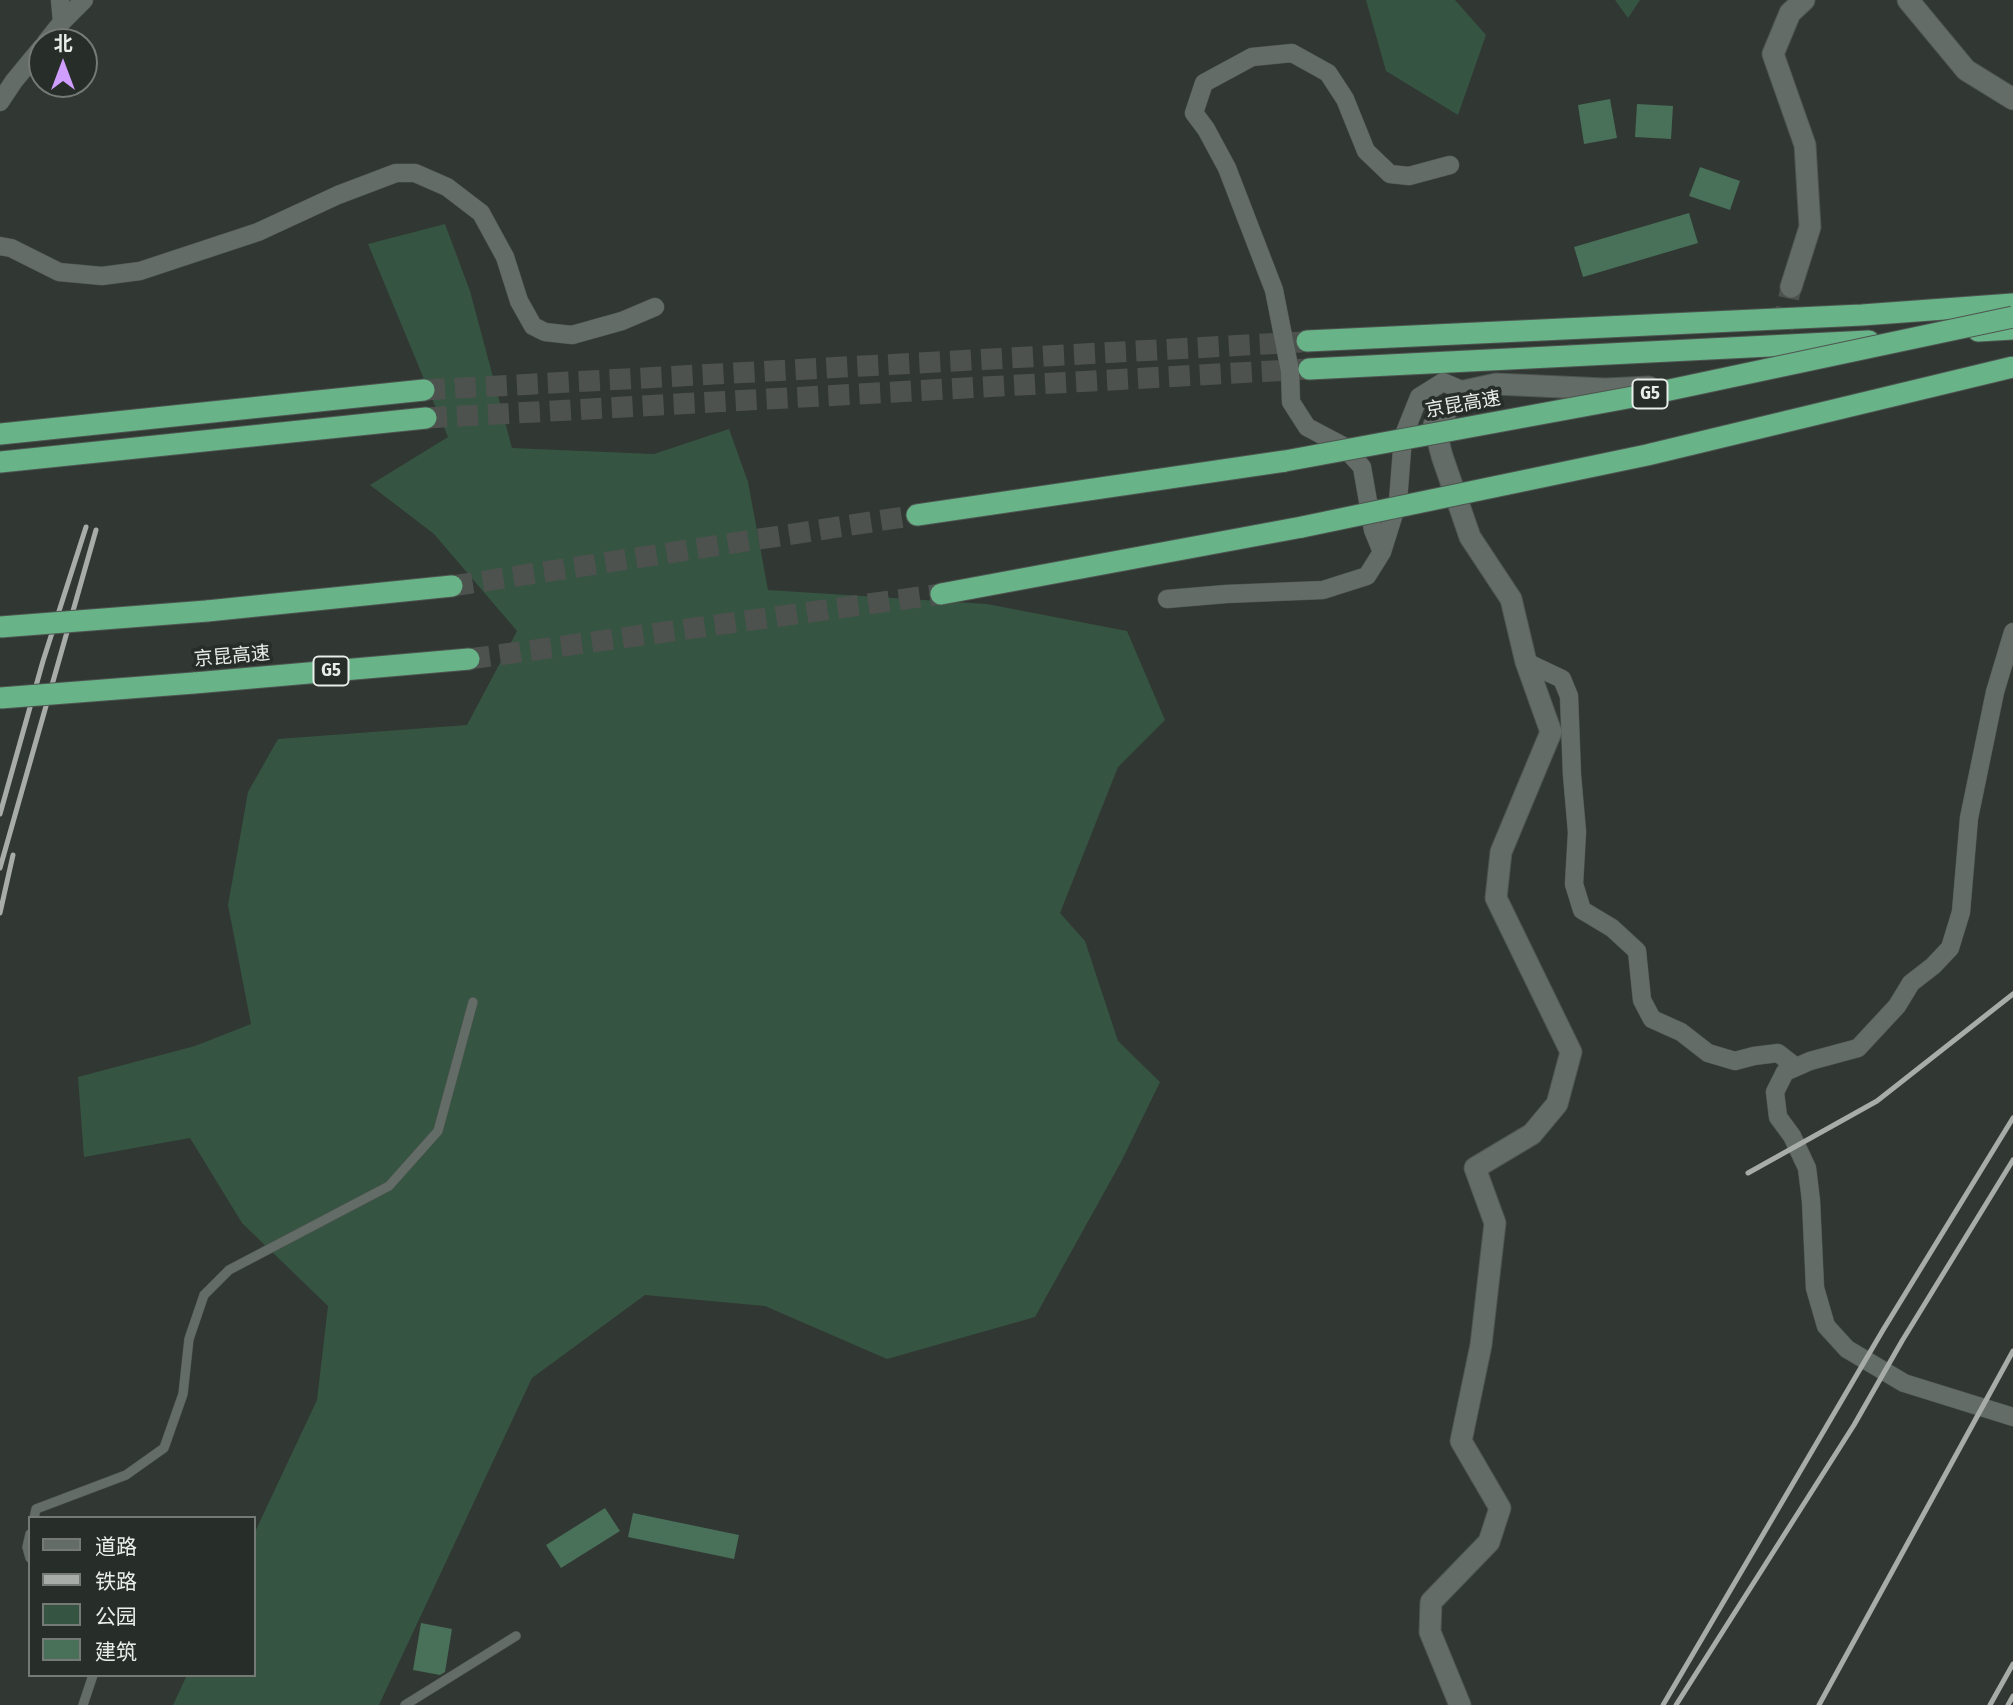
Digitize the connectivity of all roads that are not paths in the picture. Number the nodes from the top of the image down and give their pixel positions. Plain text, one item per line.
1 (60, 0) edge
2 (85, 0) edge
3 (1804, 0) edge
4 (1908, 0) edge
5 (62, 22) junction
6 (57, 28) edge
7 (28, 64) edge
8 (2013, 99) edge
9 (0, 102) edge
10 (1450, 164) dead end
11 (0, 246) edge
12 (1791, 287) tunnel mouth
13 (2013, 304) edge
14 (655, 307) dead end
15 (2013, 317) edge
16 (2013, 329) edge
17 (1307, 341) tunnel mouth
18 (1776, 359) tunnel mouth
19 (2013, 367) edge
20 (1309, 369) tunnel mouth
21 (424, 390) tunnel mouth
22 (1464, 391) junction
23 (426, 418) tunnel mouth
24 (0, 435) edge
25 (0, 462) edge
26 (917, 515) tunnel mouth
27 (1382, 552) junction
28 (452, 586) tunnel mouth
29 (941, 594) tunnel mouth
30 (1167, 599) dead end
31 (0, 627) edge
32 (2013, 632) edge
33 (469, 659) tunnel mouth
34 (1526, 662) junction
35 (0, 698) edge
36 (473, 1002) dead end
37 (1796, 1067) junction
38 (2013, 1417) edge
39 (34, 1516) edge
40 (516, 1636) dead end
41 (92, 1677) edge
42 (83, 1705) edge
43 (405, 1705) edge
44 (1460, 1705) edge

1 - 5 street
2 - 5 street
3 - 12 street
4 - 8 street
5 - 6 street
7 - 9 street
10 - 27 street
11 - 14 street
13 - 17 highway
15 - 26 highway, 京昆高速 / G5, bridge
16 - 20 highway
18 - 22 street
19 - 29 highway, bridge
21 - 24 highway
22 - 27 street
22 - 34 street
23 - 25 highway
27 - 30 street
28 - 31 highway, bridge
32 - 37 street
33 - 35 highway, 京昆高速 / G5, bridge
34 - 37 street
34 - 44 street
36 - 39 lane
37 - 38 street
40 - 43 lane
41 - 42 lane

